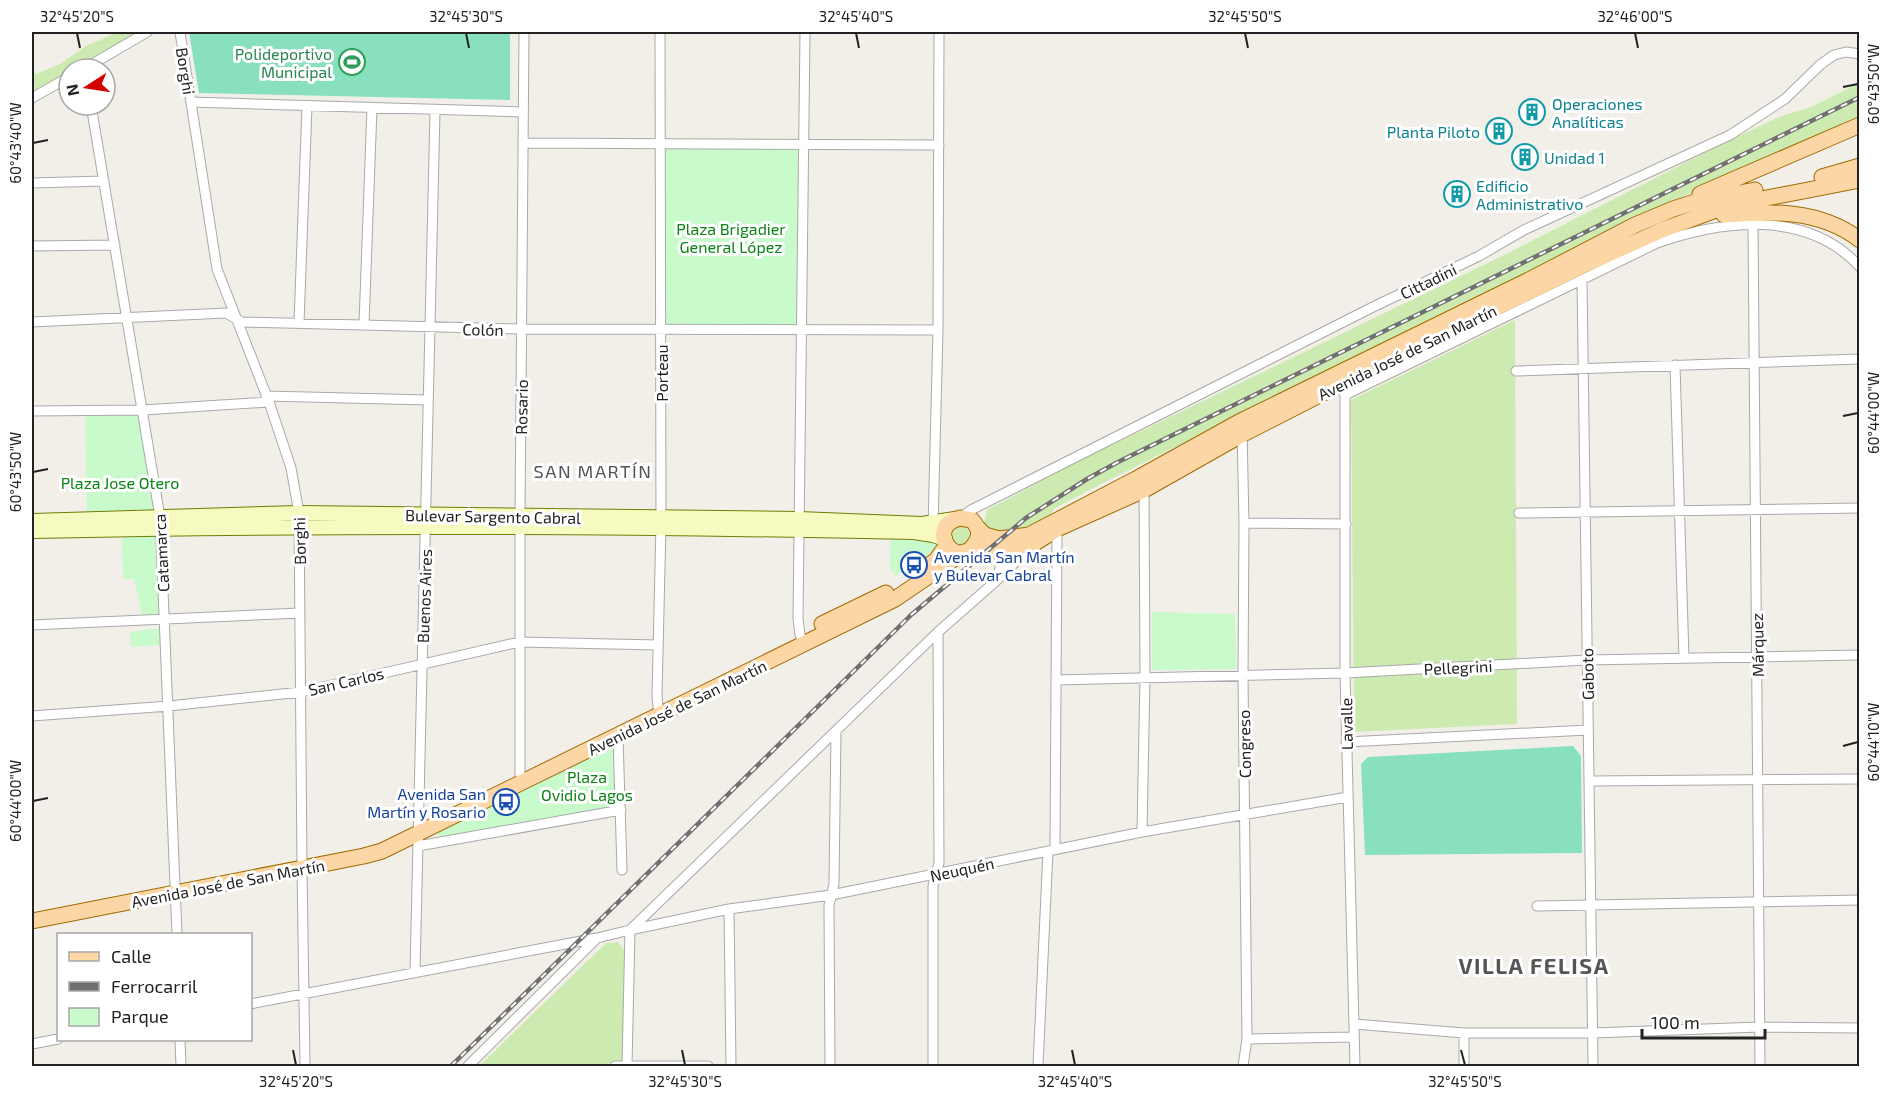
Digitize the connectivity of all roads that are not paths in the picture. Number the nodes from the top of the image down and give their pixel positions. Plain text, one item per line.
1 (147, 32) edge
2 (180, 32) edge
3 (524, 32) edge
4 (660, 32) edge
5 (805, 32) edge
6 (939, 32) edge
7 (1860, 54) edge
8 (104, 57) edge
9 (57, 84) edge
10 (32, 98) edge
11 (191, 102) junction
12 (307, 106) junction
13 (372, 108) junction
14 (435, 111) junction
15 (523, 112) junction
16 (93, 117) edge
17 (1860, 125) edge
18 (523, 143) junction
19 (659, 143) junction
20 (804, 145) junction
21 (939, 145) junction
22 (1860, 166) edge
23 (1860, 180) edge
24 (104, 181) junction
25 (32, 183) edge
26 (1694, 218) junction
27 (1753, 224) junction
28 (1635, 225) junction
29 (1860, 240) edge
30 (115, 245) junction
31 (32, 246) edge
32 (1860, 267) edge
33 (1582, 281) junction
34 (126, 317) junction
35 (238, 320) junction
36 (32, 322) edge
37 (299, 322) junction
38 (364, 324) junction
39 (430, 327) junction
40 (522, 329) junction
41 (661, 329) junction
42 (802, 329) junction
43 (938, 330) junction
44 (1860, 359) edge
45 (1754, 363) junction
46 (1675, 365) junction
47 (1583, 369) junction
48 (1516, 371) dead end
49 (1345, 389) junction
50 (268, 399) junction
51 (428, 400) junction
52 (143, 410) junction
53 (32, 411) edge
54 (1241, 428) junction
55 (1144, 490) junction
56 (987, 503) junction
57 (1860, 508) edge
58 (1755, 510) junction
59 (1679, 511) junction
60 (1585, 512) junction
61 (1519, 513) dead end
62 (958, 518) junction
63 (299, 520) junction
64 (32, 521) edge
65 (426, 521) junction
66 (520, 522) junction
67 (160, 523) junction
68 (660, 523) junction
69 (1244, 523) junction
70 (799, 524) junction
71 (1346, 524) junction
72 (977, 527) junction
73 (1057, 530) junction
74 (32, 531) edge
75 (939, 536) junction
76 (1036, 543) junction
77 (998, 550) junction
78 (965, 552) junction
79 (1057, 558) junction
80 (996, 581) junction
81 (300, 613) junction
82 (165, 621) junction
83 (32, 625) edge
84 (938, 632) junction
85 (803, 640) junction
86 (519, 642) junction
87 (658, 645) junction
88 (1860, 655) edge
89 (1757, 657) junction
90 (1684, 658) junction
91 (1587, 660) junction
92 (422, 664) junction
93 (1345, 673) junction
94 (1243, 675) junction
95 (1145, 677) junction
96 (1056, 680) junction
97 (301, 692) junction
98 (169, 706) junction
99 (660, 710) junction
100 (32, 716) edge
101 (1588, 730) junction
102 (836, 731) junction
103 (618, 736) junction
104 (1346, 742) junction
105 (522, 778) junction
106 (1860, 779) edge
107 (1758, 780) junction
108 (1589, 781) junction
109 (1348, 797) junction
110 (621, 810) junction
111 (1245, 814) junction
112 (441, 824) junction
113 (1142, 832) junction
114 (418, 835) junction
115 (446, 841) junction
116 (1051, 850) junction
117 (302, 864) junction
118 (622, 870) dead end
119 (935, 875) junction
120 (176, 888) junction
121 (831, 895) junction
122 (1860, 900) edge
123 (1759, 902) junction
124 (1591, 905) junction
125 (1537, 906) dead end
126 (729, 909) junction
127 (32, 912) edge
128 (32, 921) edge
129 (630, 930) junction
130 (177, 933) edge
131 (597, 938) junction
132 (415, 972) junction
133 (303, 994) junction
134 (252, 1004) edge
135 (1354, 1024) junction
136 (1760, 1027) junction
137 (1860, 1028) edge
138 (1464, 1033) junction
139 (1592, 1033) junction
140 (1354, 1037) junction
141 (57, 1039) edge
142 (1247, 1039) junction
143 (180, 1041) edge
144 (32, 1044) edge
145 (181, 1066) edge
146 (305, 1066) edge
147 (468, 1066) edge
148 (615, 1066) edge
149 (627, 1066) edge
150 (708, 1066) edge
151 (731, 1066) edge
152 (830, 1066) edge
153 (933, 1066) edge
154 (1038, 1066) edge
155 (1243, 1066) edge
156 (1355, 1066) edge
157 (1464, 1066) edge
158 (1593, 1066) edge
159 (1760, 1066) edge

1 - 8 street
2 - 11 street, Borghi
3 - 15 street, Rosario
4 - 19 street, Porteau
5 - 20 street
6 - 21 street
7 - 56 street, Cittadini
9 - 10 street
11 - 12 street
11 - 35 street, Borghi
12 - 13 street
12 - 37 street
13 - 14 street
13 - 38 street
14 - 15 street
14 - 39 street, Buenos Aires
15 - 18 street, Rosario
16 - 24 street, Catamarca
17 - 28 main road
18 - 19 street
18 - 40 street, Rosario
19 - 20 street
19 - 41 street, Porteau
20 - 21 street
20 - 42 street
21 - 43 street
22 - 28 main road, Avenida José de San Martín
23 - 26 main road, Avenida José de San Martín
24 - 25 street
24 - 30 street, Catamarca
26 - 29 main road
26 - 49 main road, Avenida José de San Martín
27 - 32 street
27 - 33 street
27 - 45 street, Márquez
28 - 54 main road, Avenida José de San Martín
30 - 31 street
30 - 34 street, Catamarca
33 - 47 street, Gaboto
33 - 49 street
34 - 35 street, Colón
34 - 36 street, Colón
34 - 52 street, Catamarca
35 - 37 street, Colón
35 - 50 street, Borghi
37 - 38 street, Colón
38 - 39 street, Colón
39 - 40 street, Colón
39 - 51 street, Buenos Aires
40 - 41 street, Colón
40 - 66 street, Rosario
41 - 42 street, Colón
41 - 68 street, Porteau
42 - 43 street, Colón
42 - 70 street
43 - 75 street
44 - 45 street
45 - 46 street
45 - 58 street, Márquez
46 - 47 street
46 - 59 street
47 - 48 street
47 - 60 street, Gaboto
49 - 54 main road, Avenida José de San Martín
49 - 71 street, Lavalle
50 - 51 street
50 - 52 street
50 - 63 street, Borghi
51 - 65 street, Buenos Aires
52 - 53 street
52 - 67 street, Catamarca
54 - 55 main road, Avenida José de San Martín
54 - 69 street, Congreso
54 - 72 main road, Avenida José de San Martín
55 - 73 main road, Avenida José de San Martín
55 - 95 street
56 - 62 street, Cittadini
56 - 72 street
57 - 58 street
58 - 59 street
58 - 89 street, Márquez
59 - 60 street
59 - 90 street
60 - 61 street
60 - 91 street, Gaboto
62 - 72 main road
62 - 75 main road
63 - 65 main road, Bulevar Sargento Cabral
63 - 67 main road, Bulevar Sargento Cabral
63 - 81 street, Borghi
64 - 67 main road, Bulevar Sargento Cabral
65 - 66 main road, Bulevar Sargento Cabral
65 - 92 street, Buenos Aires
66 - 68 main road, Bulevar Sargento Cabral
66 - 86 street, Rosario
67 - 74 main road, Bulevar Sargento Cabral
67 - 82 street, Catamarca
68 - 70 main road, Bulevar Sargento Cabral
68 - 87 street, Porteau
69 - 71 street
69 - 94 street, Congreso
70 - 75 main road, Bulevar Sargento Cabral
70 - 85 street
71 - 93 street, Lavalle
72 - 78 main road
73 - 76 main road, Avenida José de San Martín
73 - 79 street
75 - 78 main road
75 - 85 main road, Avenida José de San Martín
76 - 77 main road, Avenida José de San Martín
76 - 79 street
76 - 80 street
77 - 78 main road, Avenida José de San Martín
77 - 80 street
78 - 85 main road, Avenida José de San Martín
79 - 96 street
80 - 84 street
81 - 82 street
81 - 97 street, Borghi
82 - 83 street
82 - 98 street, Catamarca
84 - 102 street
84 - 119 street
85 - 99 main road, Avenida José de San Martín
86 - 87 street, San Carlos
86 - 92 street, San Carlos
86 - 105 street, Rosario
87 - 99 street, Porteau
88 - 89 street, Pellegrini
89 - 90 street, Pellegrini
89 - 107 street, Márquez
90 - 91 street, Pellegrini
91 - 93 street, Pellegrini
91 - 101 street, Gaboto
92 - 97 street, San Carlos
92 - 114 street, Buenos Aires
93 - 94 street, Pellegrini
93 - 104 street, Lavalle
94 - 95 street, Pellegrini
94 - 111 street, Congreso
95 - 96 street, Pellegrini
95 - 113 street
96 - 116 street
97 - 98 street, San Carlos
97 - 117 street, Borghi
98 - 100 street, San Carlos
98 - 120 street, Catamarca
99 - 103 main road, Avenida José de San Martín
99 - 105 main road, Avenida José de San Martín
101 - 104 street
101 - 108 street, Gaboto
102 - 121 street
102 - 129 street
103 - 105 main road, Avenida José de San Martín
103 - 110 street
104 - 109 street, Lavalle
105 - 112 main road, Avenida José de San Martín
105 - 114 main road, Avenida José de San Martín
106 - 107 street
107 - 108 street
107 - 123 street, Márquez
108 - 124 street, Gaboto
109 - 111 street, Neuquén
109 - 135 street, Lavalle
110 - 115 street
110 - 118 street
111 - 113 street, Neuquén
111 - 142 street, Congreso
112 - 114 main road, Avenida José de San Martín
112 - 115 street
113 - 116 street, Neuquén
114 - 115 street
114 - 117 main road, Avenida José de San Martín
114 - 132 street, Buenos Aires
116 - 119 street, Neuquén
116 - 154 street
117 - 120 main road, Avenida José de San Martín
117 - 133 street, Borghi
119 - 121 street, Neuquén
119 - 153 street
120 - 127 main road, Avenida José de San Martín
120 - 128 main road, Avenida José de San Martín
120 - 130 street, Catamarca
121 - 126 street, Neuquén
121 - 152 street
122 - 123 street
123 - 124 street
123 - 136 street, Márquez
124 - 125 street
124 - 139 street, Gaboto
126 - 129 street, Neuquén
126 - 151 street
129 - 131 street, Neuquén
129 - 149 street
131 - 132 street, Neuquén
131 - 147 street
132 - 133 street, Neuquén
133 - 134 street, Neuquén
133 - 146 street, Borghi
135 - 138 street
135 - 140 street, Lavalle
136 - 137 street
136 - 139 street
136 - 159 street, Márquez
138 - 139 street
138 - 157 street
139 - 158 street, Gaboto
140 - 142 street
140 - 156 street, Lavalle
141 - 144 street
142 - 155 street, Congreso
143 - 145 street
148 - 149 street
149 - 150 street

